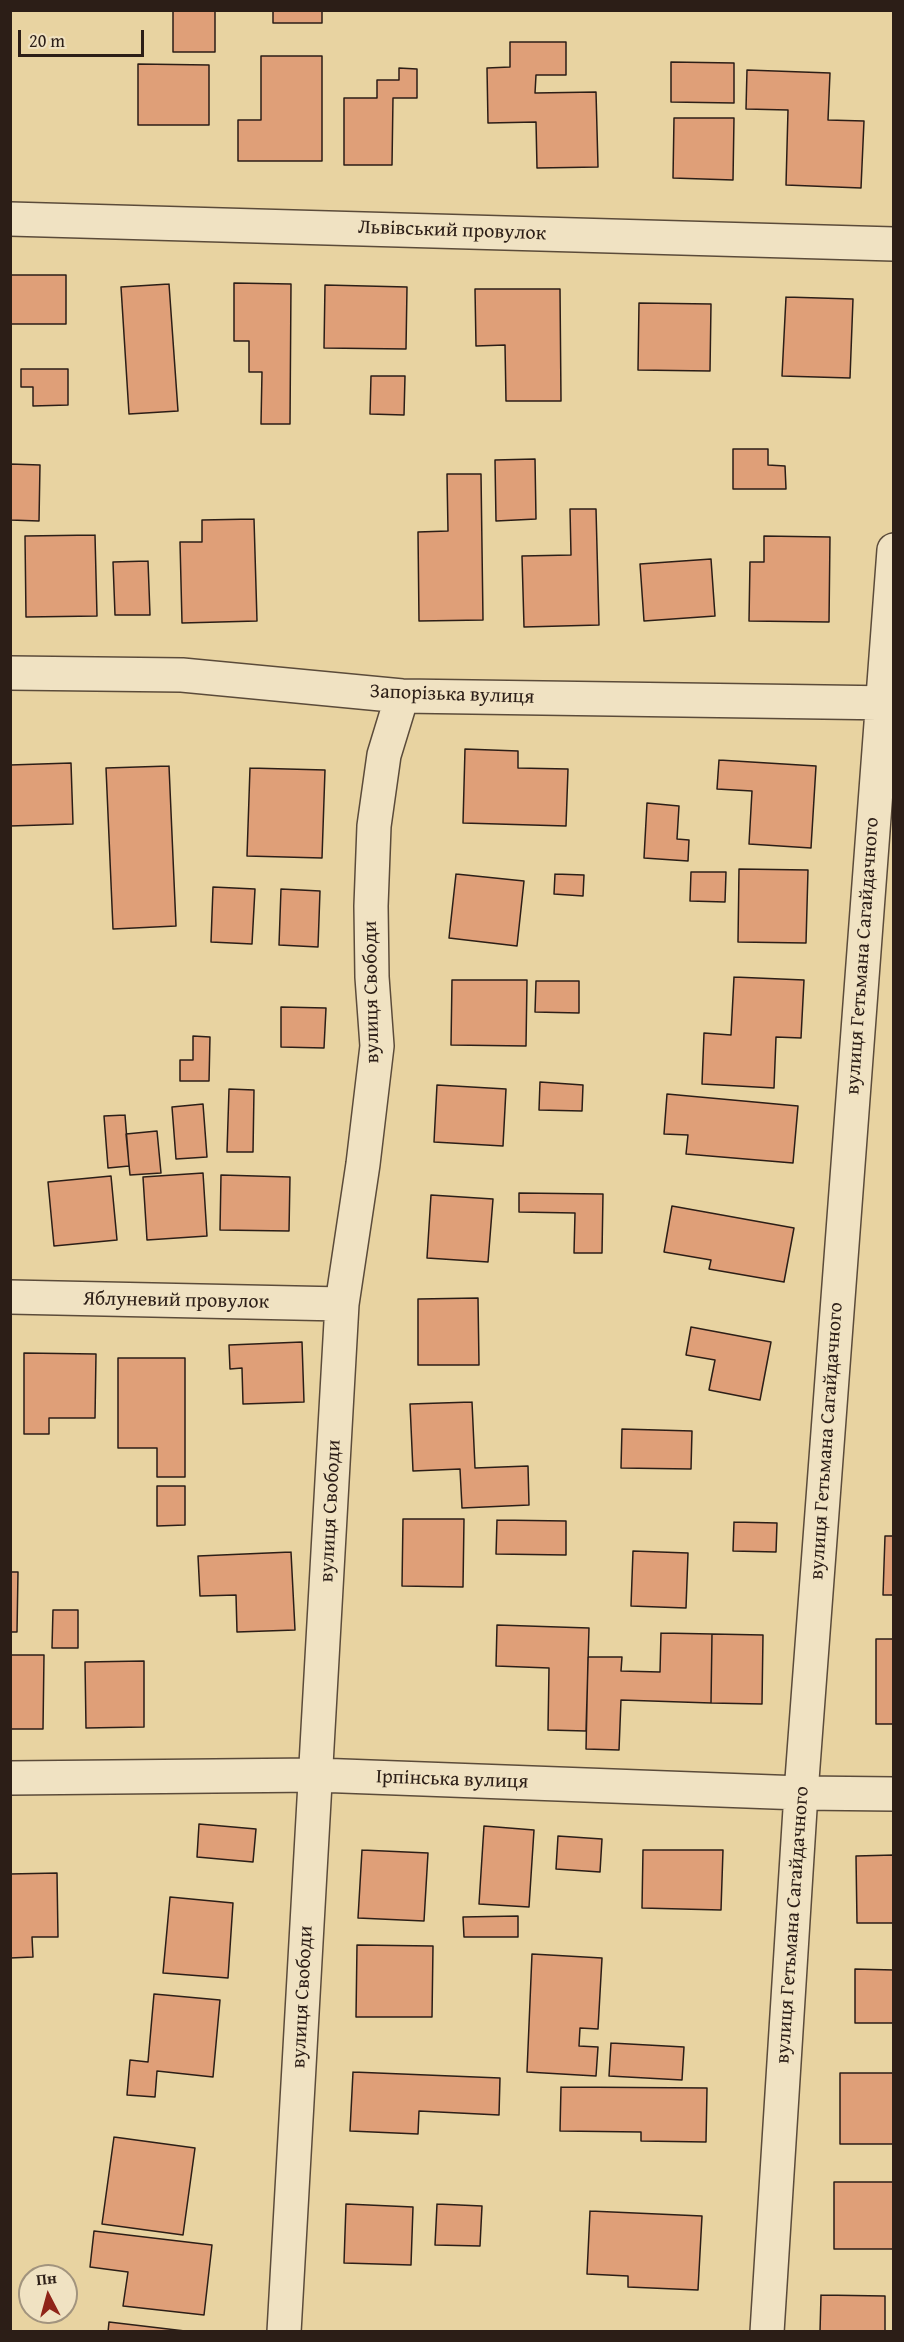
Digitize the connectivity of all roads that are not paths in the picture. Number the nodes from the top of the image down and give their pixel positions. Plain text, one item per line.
1 (10, 219) edge
2 (894, 244) edge
3 (894, 550) edge
4 (10, 673) edge
5 (402, 696) junction
6 (888, 703) edge
7 (10, 1296) edge
8 (342, 1305) junction
9 (316, 1775) junction
10 (10, 1778) edge
11 (801, 1793) junction
12 (894, 1794) edge
13 (284, 2331) edge
14 (767, 2331) edge

1 - 2 street, Львівський провулок
3 - 6 street, вулиця Гетьмана Сагайдачного
4 - 5 street, Запорізька вулиця
5 - 6 street, Запорізька вулиця
5 - 8 street, вулиця Свободи
6 - 11 street, вулиця Гетьмана Сагайдачного
7 - 8 street, Яблуневий провулок
8 - 9 street, вулиця Свободи
9 - 10 street, Ірпінська вулиця
9 - 11 street, Ірпінська вулиця
9 - 13 street, вулиця Свободи
11 - 12 street, Ірпінська вулиця
11 - 14 street, вулиця Гетьмана Сагайдачного

